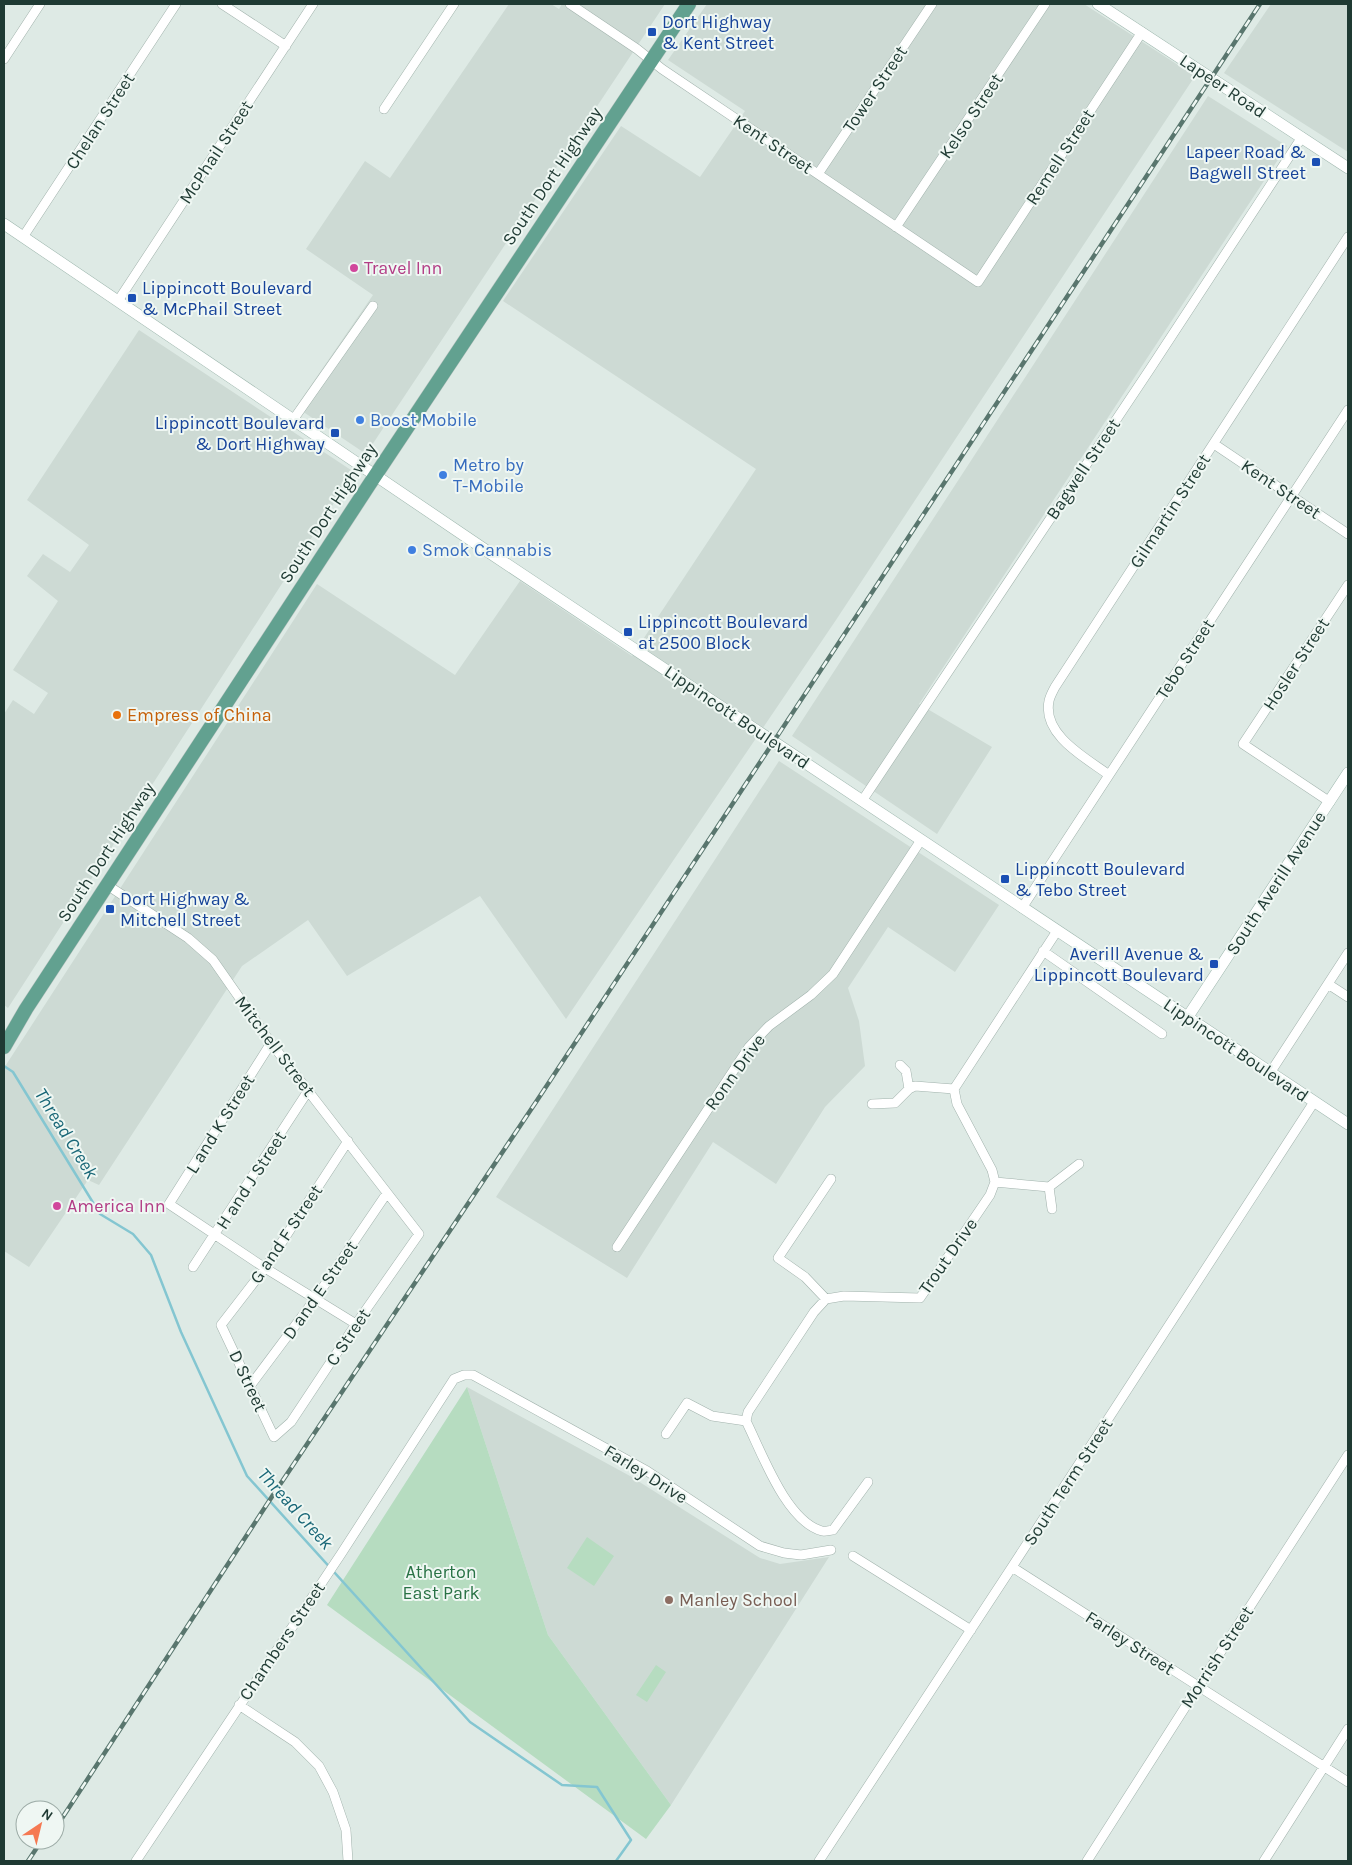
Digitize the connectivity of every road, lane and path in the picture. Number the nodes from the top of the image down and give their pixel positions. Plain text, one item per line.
1 (40, 4) edge
2 (176, 4) edge
3 (222, 4) edge
4 (313, 4) edge
5 (454, 4) edge
6 (570, 4) edge
7 (689, 4) edge
8 (932, 4) edge
9 (1045, 4) edge
10 (1098, 4) edge
11 (1142, 32) junction
12 (286, 46) junction
13 (4, 59) edge
14 (651, 61) junction
15 (384, 109) dead end
16 (1302, 137) junction
17 (1348, 168) edge
18 (818, 174) junction
19 (4, 224) edge
20 (896, 228) junction
21 (23, 237) junction
22 (1348, 237) edge
23 (978, 282) joint
24 (118, 300) junction
25 (373, 306) dead end
26 (1348, 410) edge
27 (293, 420) junction
28 (1214, 444) junction
29 (375, 475) junction
30 (1292, 496) junction
31 (1348, 534) edge
32 (1348, 585) edge
33 (1348, 774) edge
34 (1109, 775) junction
35 (862, 801) junction
36 (1330, 802) junction
37 (921, 840) junction
38 (107, 885) junction
39 (1022, 908) junction
40 (1057, 931) junction
41 (1043, 951) junction
42 (1348, 953) edge
43 (1328, 984) junction
44 (1348, 997) edge
45 (1187, 1018) junction
46 (1162, 1034) dead end
47 (271, 1043) junction
48 (6, 1044) edge
49 (900, 1065) dead end
50 (1270, 1073) junction
51 (912, 1087) junction
52 (954, 1089) junction
53 (308, 1091) junction
54 (1314, 1102) junction
55 (872, 1104) dead end
56 (1348, 1124) edge
57 (348, 1141) junction
58 (1078, 1164) dead end
59 (831, 1179) dead end
60 (995, 1182) junction
61 (1049, 1187) junction
62 (387, 1193) junction
63 (1052, 1209) dead end
64 (419, 1234) joint
65 (216, 1235) junction
66 (617, 1247) dead end
67 (193, 1267) dead end
68 (265, 1268) junction
69 (315, 1299) junction
70 (826, 1299) junction
71 (221, 1324) joint
72 (356, 1324) junction
73 (464, 1376) joint
74 (250, 1386) junction
75 (746, 1421) junction
76 (666, 1434) dead end
77 (274, 1437) joint
78 (1348, 1455) edge
79 (868, 1482) dead end
80 (831, 1550) dead end
81 (853, 1556) dead end
82 (1012, 1568) junction
83 (971, 1630) junction
84 (1198, 1686) junction
85 (239, 1705) junction
86 (1348, 1729) edge
87 (1324, 1767) junction
88 (1348, 1782) edge
89 (136, 1861) edge
90 (348, 1861) edge
91 (819, 1861) edge
92 (1088, 1861) edge
93 (1264, 1861) edge

1 - 13 street
2 - 21 street, Chelan Street
3 - 12 street
4 - 12 street, McPhail Street
5 - 15 street
6 - 14 street, Kent Street
7 - 14 main road, South Dort Highway
8 - 18 street, Tower Street
9 - 20 street, Kelso Street
10 - 11 street, Lapeer Road
11 - 16 street, Lapeer Road
11 - 23 street, Remell Street
12 - 24 street, McPhail Street
14 - 18 street, Kent Street
14 - 29 main road, South Dort Highway
16 - 17 street, Lapeer Road
16 - 35 street, Bagwell Street
18 - 20 street, Kent Street
19 - 21 street, Lippincott Boulevard
20 - 23 street, Kent Street
21 - 24 street, Lippincott Boulevard
22 - 28 street, Gilmartin Street
24 - 27 street, Lippincott Boulevard
25 - 27 street
26 - 30 street, Tebo Street
27 - 29 street, Lippincott Boulevard
28 - 30 street, Kent Street
28 - 34 street, Gilmartin Street
29 - 35 street, Lippincott Boulevard
29 - 38 main road, South Dort Highway
30 - 31 street, Kent Street
30 - 34 street, Tebo Street
32 - 36 street, Hosler Street
33 - 36 street, South Averill Avenue
34 - 39 street, Tebo Street
35 - 37 street, Lippincott Boulevard
36 - 45 street, South Averill Avenue
37 - 39 street, Lippincott Boulevard
37 - 66 street, Ronn Drive
38 - 47 street, Mitchell Street
38 - 48 main road, South Dort Highway
39 - 40 street, Lippincott Boulevard
40 - 41 street
40 - 45 street, Lippincott Boulevard
41 - 46 street
41 - 52 street
42 - 43 street
43 - 44 street
43 - 50 street
45 - 50 street, Lippincott Boulevard
47 - 53 street, Mitchell Street
47 - 65 street, L and K Street
49 - 51 street
50 - 54 street, Lippincott Boulevard
51 - 52 street
51 - 55 street
52 - 60 street
53 - 57 street, Mitchell Street
53 - 65 street, H and J Street
54 - 56 street, Lippincott Boulevard
54 - 82 street, South Term Street
57 - 62 street, Mitchell Street
57 - 68 street, G and F Street
58 - 61 street
59 - 70 street
60 - 61 street
60 - 70 street, Trout Drive
61 - 63 street
62 - 64 street, Mitchell Street
62 - 69 street, D and E Street
64 - 72 street, C Street
65 - 67 street, H and J Street
65 - 68 street
68 - 69 street
68 - 71 street, G and F Street
69 - 72 street
69 - 74 street, D and E Street
70 - 75 street
71 - 74 street, D Street
72 - 77 street, C Street
73 - 80 street, Farley Drive
73 - 85 street, Chambers Street
74 - 77 street, D Street
75 - 76 street
75 - 79 street
78 - 84 street, Morrish Street
81 - 83 street
82 - 83 street, South Term Street
82 - 84 street, Farley Street
83 - 91 street, South Term Street
84 - 87 street, Farley Street
84 - 92 street, Morrish Street
85 - 89 street, Chambers Street
85 - 90 street
86 - 87 street
87 - 88 street, Farley Street
87 - 93 street

